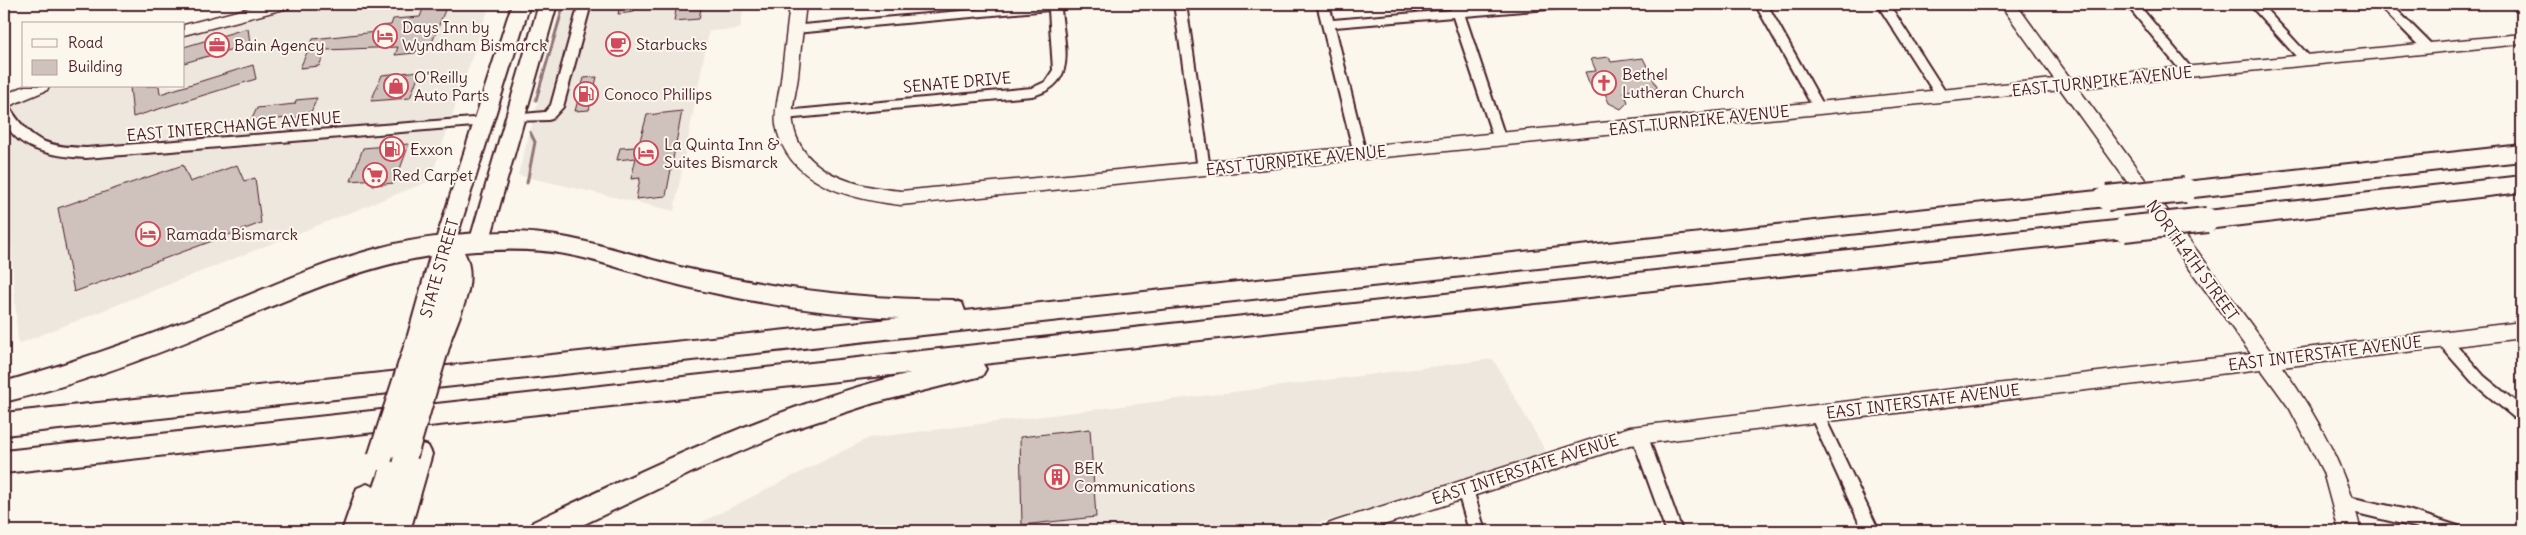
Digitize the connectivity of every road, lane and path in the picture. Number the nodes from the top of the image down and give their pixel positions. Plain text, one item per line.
1 (282, 4) edge
2 (521, 4) edge
3 (537, 4) edge
4 (548, 4) edge
5 (586, 4) edge
6 (798, 4) edge
7 (1080, 4) edge
8 (1180, 4) edge
9 (1323, 4) edge
10 (1560, 4) edge
11 (1761, 4) edge
12 (1883, 4) edge
13 (2008, 4) edge
14 (2132, 4) edge
15 (2256, 4) edge
16 (2384, 4) edge
17 (2516, 4) edge
18 (1055, 6) junction
19 (1456, 9) edge
20 (2522, 10) edge
21 (1328, 24) junction
22 (795, 29) junction
23 (185, 30) edge
24 (512, 33) junction
25 (2522, 39) edge
26 (2428, 48) junction
27 (2306, 60) junction
28 (529, 72) junction
29 (2188, 72) junction
30 (2066, 84) junction
31 (36, 88) edge
32 (1942, 96) junction
33 (4, 102) edge
34 (4, 108) edge
35 (1819, 108) junction
36 (784, 115) junction
37 (516, 118) junction
38 (483, 127) junction
39 (1500, 140) junction
40 (2522, 153) edge
41 (1360, 154) junction
42 (1204, 169) junction
43 (2522, 184) edge
44 (495, 189) junction
45 (479, 243) junction
46 (444, 246) junction
47 (406, 251) junction
48 (1343, 280) junction
49 (1262, 324) junction
50 (2522, 330) edge
51 (2443, 339) junction
52 (435, 340) junction
53 (2266, 360) junction
54 (4, 392) edge
55 (1816, 413) junction
56 (2522, 416) edge
57 (4, 424) edge
58 (1639, 434) junction
59 (400, 456) junction
60 (4, 462) edge
61 (1465, 489) junction
62 (2344, 503) junction
63 (356, 531) edge
64 (373, 531) edge
65 (391, 531) edge
66 (396, 531) edge
67 (544, 531) edge
68 (1336, 531) edge
69 (1477, 531) edge
70 (1674, 531) edge
71 (1871, 531) edge
72 (2350, 531) edge
73 (2452, 531) edge

1 - 23 street
2 - 24 main road, STATE STREET
3 - 28 main road
4 - 28 main road, STATE STREET
5 - 37 street
6 - 22 street
7 - 18 street
8 - 42 street
9 - 21 street
10 - 19 street
11 - 35 street
12 - 32 street
13 - 30 street, NORTH 4TH STREET
14 - 29 street
15 - 27 street
16 - 26 street
17 - 20 street
18 - 22 street
18 - 36 street, SENATE DRIVE
19 - 21 street
19 - 39 street
21 - 41 street
22 - 36 street
24 - 37 main road
24 - 38 main road, STATE STREET
25 - 26 street, EAST TURNPIKE AVENUE
26 - 27 street, EAST TURNPIKE AVENUE
27 - 29 street, EAST TURNPIKE AVENUE
28 - 37 main road, STATE STREET
29 - 30 street, EAST TURNPIKE AVENUE
30 - 32 street, EAST TURNPIKE AVENUE
30 - 53 street, NORTH 4TH STREET
31 - 33 street
32 - 35 street, EAST TURNPIKE AVENUE
34 - 38 street, EAST INTERCHANGE AVENUE
35 - 39 street, EAST TURNPIKE AVENUE
36 - 42 street, EAST TURNPIKE AVENUE
37 - 44 main road, STATE STREET
38 - 44 main road
38 - 46 main road, STATE STREET
38 - 47 main road
39 - 41 street, EAST TURNPIKE AVENUE
40 - 48 highway, bridge
41 - 42 street, EAST TURNPIKE AVENUE
43 - 49 highway, bridge
44 - 45 main road, STATE STREET
45 - 46 highway
45 - 48 highway
45 - 52 highway, STATE STREET
46 - 47 highway
46 - 52 highway, STATE STREET
46 - 52 highway
47 - 54 highway
48 - 57 highway
49 - 60 highway
49 - 67 highway
50 - 51 street, EAST INTERSTATE AVENUE
51 - 53 street, EAST INTERSTATE AVENUE
51 - 56 street
52 - 59 highway, STATE STREET, bridge
52 - 59 highway, STATE STREET
53 - 55 street, EAST INTERSTATE AVENUE
53 - 62 street, NORTH 4TH STREET
55 - 58 street, EAST INTERSTATE AVENUE
55 - 71 street
58 - 61 street, EAST INTERSTATE AVENUE
58 - 70 street
59 - 63 highway, STATE STREET
59 - 64 highway
59 - 65 highway
59 - 66 highway, STATE STREET
61 - 68 street, EAST INTERSTATE AVENUE
61 - 69 street
62 - 72 street, NORTH 4TH STREET
62 - 73 street

